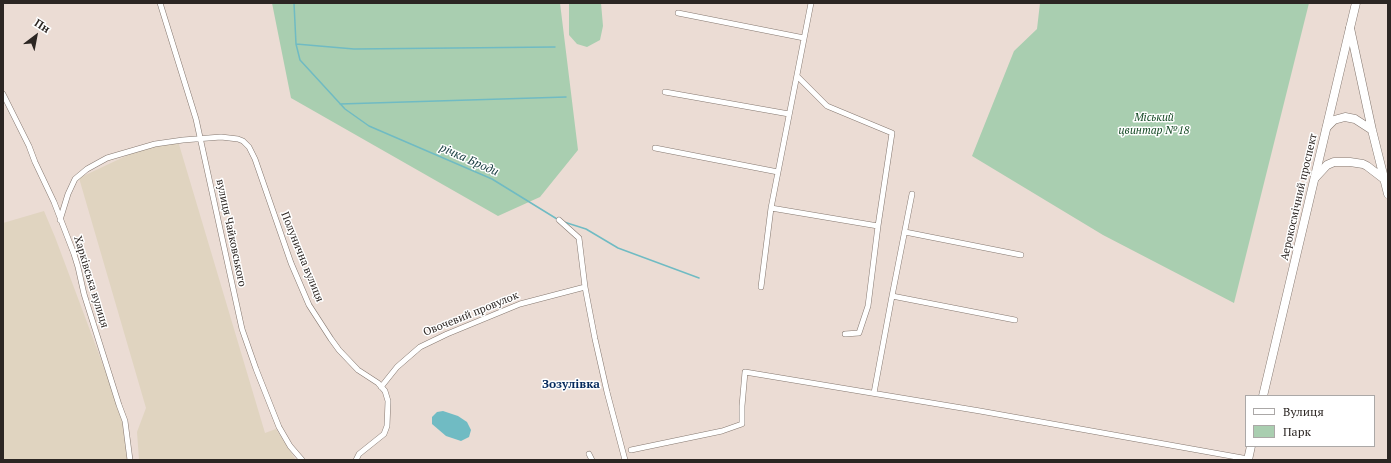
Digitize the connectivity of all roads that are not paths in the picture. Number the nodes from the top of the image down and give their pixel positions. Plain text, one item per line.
1 (160, 3) edge
2 (811, 3) edge
3 (1356, 3) edge
4 (678, 13) dead end
5 (1350, 28) junction
6 (804, 38) junction
7 (797, 76) junction
8 (665, 92) dead end
9 (3, 94) edge
10 (789, 114) junction
11 (1327, 127) junction
12 (1372, 130) junction
13 (201, 138) junction
14 (655, 148) dead end
15 (778, 172) junction
16 (1315, 178) junction
17 (1384, 179) junction
18 (912, 194) dead end
19 (1388, 194) edge
20 (772, 208) junction
21 (60, 220) junction
22 (559, 220) dead end
23 (878, 226) junction
24 (905, 232) junction
25 (1022, 255) dead end
26 (585, 286) junction
27 (761, 286) dead end
28 (892, 296) junction
29 (1015, 320) dead end
30 (845, 334) dead end
31 (381, 387) junction
32 (874, 393) junction
33 (1263, 395) edge
34 (1251, 447) edge
35 (631, 450) dead end
36 (589, 454) dead end
37 (1248, 459) edge
38 (130, 460) edge
39 (302, 460) edge
40 (355, 460) edge
41 (592, 460) edge
42 (625, 460) edge

1 - 13 street, вулиця Чайковського
2 - 6 street
3 - 5 main road, Аерокосмічний проспект
4 - 6 street
5 - 11 main road, Аерокосмічний проспект
5 - 12 main road
6 - 7 street
7 - 10 street
7 - 23 street
8 - 10 street
9 - 21 street, Харківська вулиця
10 - 15 street
11 - 12 main road
11 - 16 main road, Аерокосмічний проспект
12 - 17 main road
13 - 21 street, Полунична вулиця
13 - 31 street, Полунична вулиця
13 - 39 street, вулиця Чайковського
14 - 15 street
15 - 20 street
16 - 17 main road
16 - 33 main road, Аерокосмічний проспект
17 - 19 main road
18 - 24 street
20 - 23 street
20 - 27 street
21 - 38 street, Харківська вулиця
22 - 26 street
23 - 30 street
24 - 25 street
24 - 28 street
26 - 31 street, Овочевий провулок
26 - 42 street
28 - 29 street
28 - 32 street
31 - 40 street
32 - 35 street
32 - 37 street
34 - 37 main road
36 - 41 street

